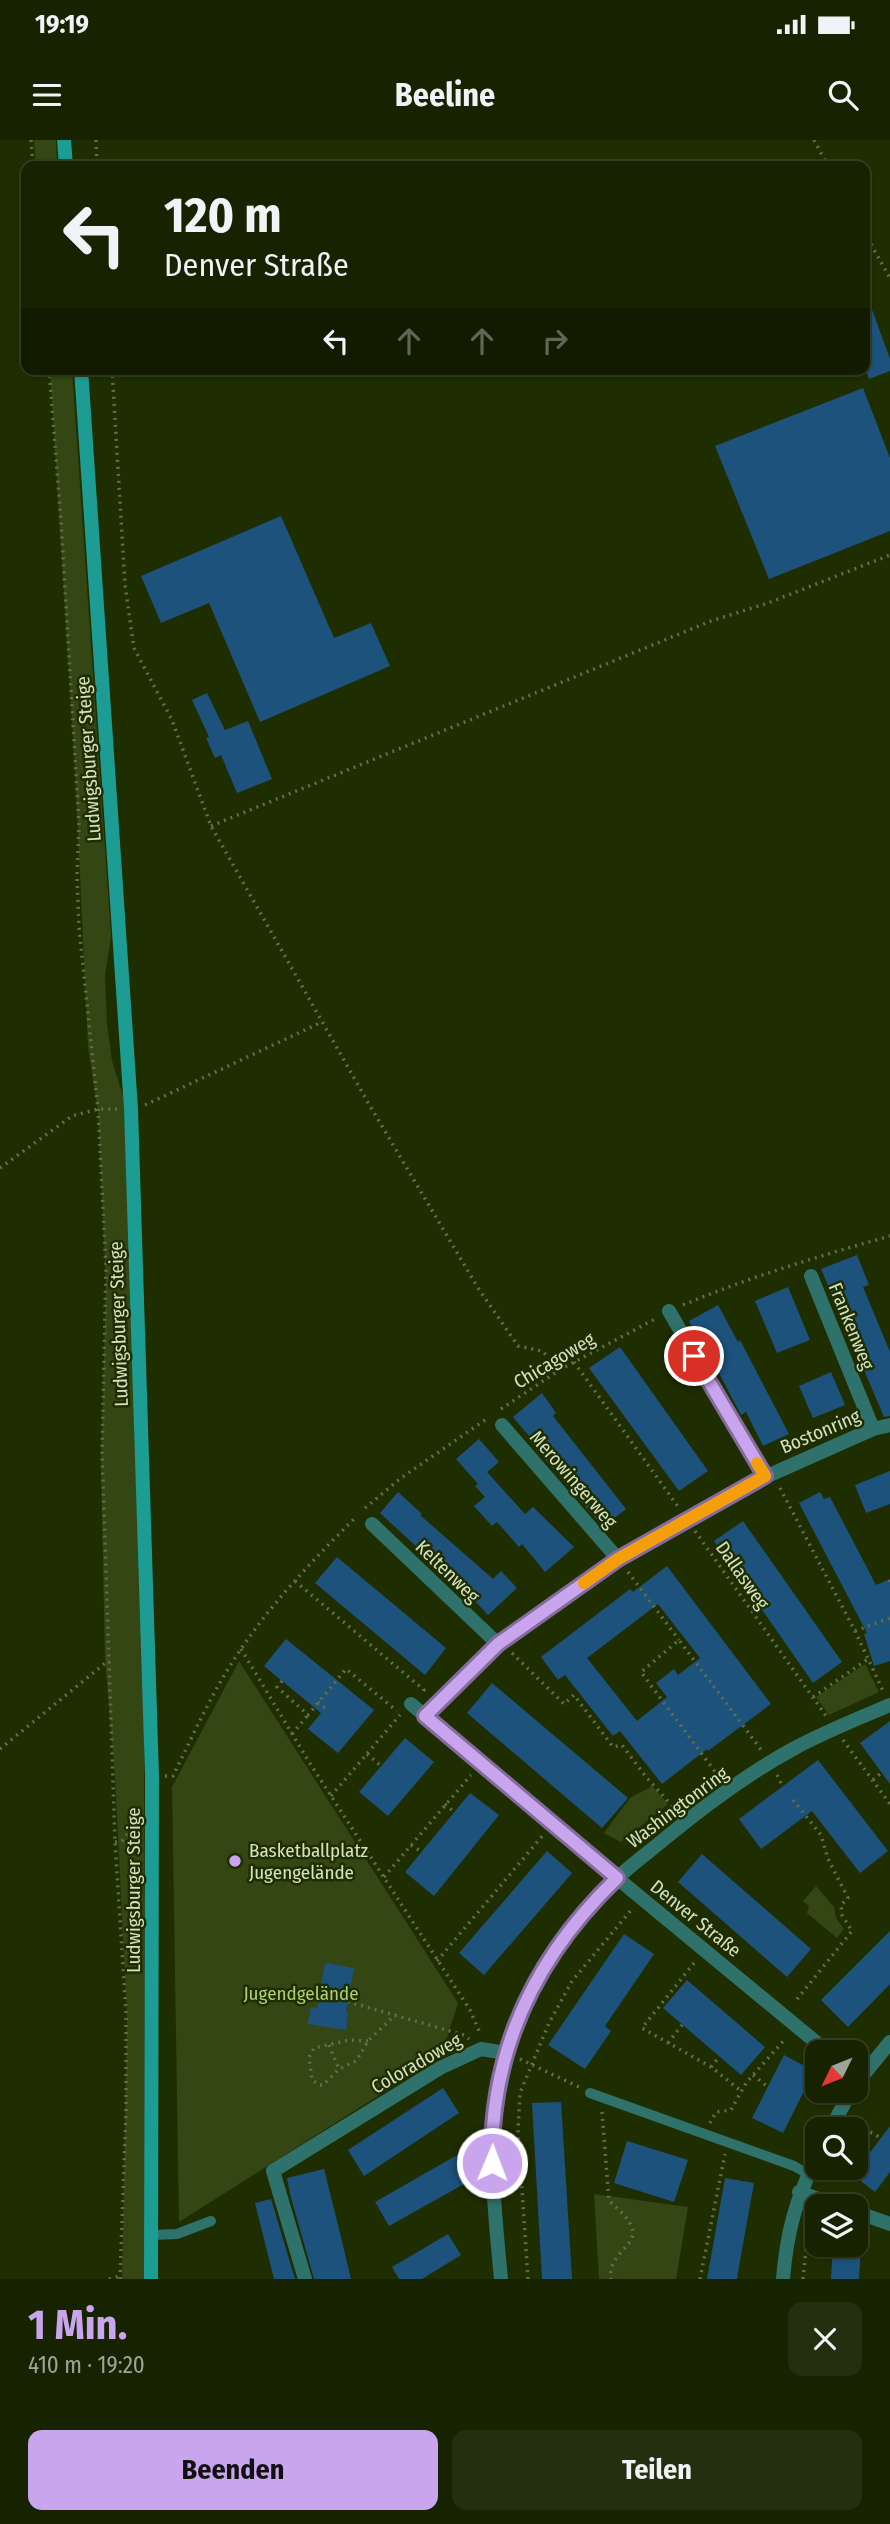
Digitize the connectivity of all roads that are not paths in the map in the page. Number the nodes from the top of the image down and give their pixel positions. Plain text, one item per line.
1 (64, 140) edge
2 (66, 161) edge
3 (81, 375) edge
4 (811, 1276) dead end
5 (669, 1311) road end
6 (502, 1425) dead end
7 (890, 1425) edge
8 (873, 1429) junction
9 (771, 1480) junction
10 (372, 1524) dead end
11 (618, 1559) junction
12 (498, 1644) junction
13 (890, 1705) edge
14 (406, 1709) road end
15 (425, 1716) junction
16 (617, 1878) junction
17 (814, 2040) edge
18 (890, 2042) edge
19 (506, 2053) junction
20 (868, 2067) edge
21 (596, 2095) road end
22 (805, 2172) edge
23 (805, 2197) edge
24 (868, 2216) edge
25 (211, 2221) dead end
26 (890, 2224) edge
27 (151, 2235) junction
28 (151, 2279) edge
29 (305, 2279) edge
30 (501, 2279) edge
31 (783, 2279) edge

1 - 2 main road
3 - 27 main road, Ludwigsburger Steige
4 - 8 street, Frankenweg
5 - 9 street
6 - 11 street, Merowingerweg
7 - 8 street, Bostonring
8 - 9 street, Bostonring
9 - 11 street, Bostonring
10 - 12 street, Keltenweg
11 - 12 street, Bostonring
12 - 15 street, Bostonring
13 - 16 street, Washingtonring
14 - 15 street, Denver Straße
15 - 16 street, Denver Straße
16 - 17 street, Denver Straße
16 - 19 street, Washingtonring
18 - 20 street
19 - 29 street, Coloradoweg
19 - 30 street, Washingtonring
21 - 22 lane
23 - 31 street
24 - 26 street
25 - 27 lane
27 - 28 main road, Ludwigsburger Steige

